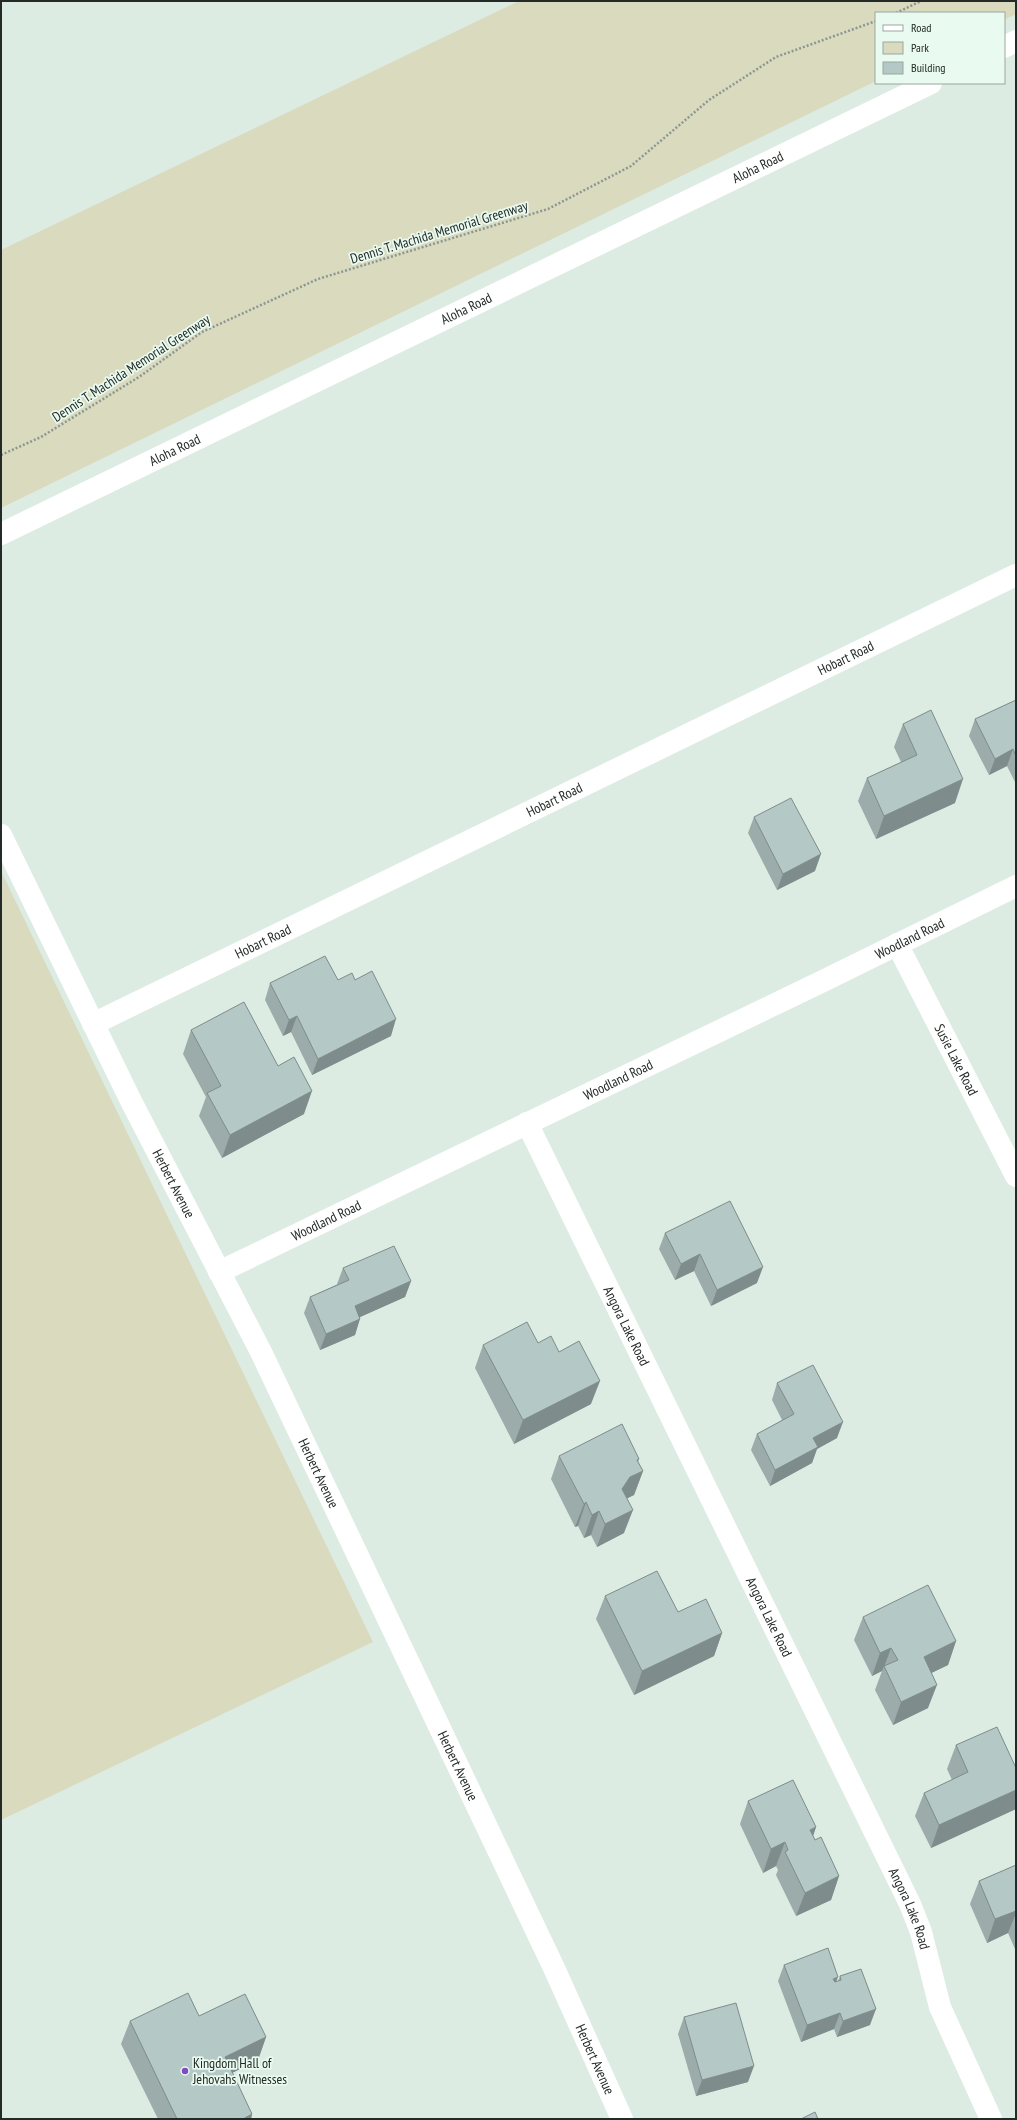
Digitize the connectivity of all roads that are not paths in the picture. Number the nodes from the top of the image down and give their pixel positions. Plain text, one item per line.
1 (1016, 41) edge
2 (1005, 46) edge
3 (929, 84) edge
4 (1, 534) edge
5 (1016, 575) edge
6 (1, 835) edge
7 (1016, 886) edge
8 (898, 944) junction
9 (93, 1024) junction
10 (527, 1123) junction
11 (1016, 1176) edge
12 (219, 1272) junction
13 (622, 2119) edge
14 (991, 2119) edge

1 - 2 street
3 - 4 street, Aloha Road
5 - 9 street, Hobart Road
6 - 9 street, Herbert Avenue
7 - 8 street, Woodland Road
8 - 10 street, Woodland Road
8 - 11 street, Susie Lake Road
9 - 12 street, Herbert Avenue
10 - 12 street, Woodland Road
10 - 14 street, Angora Lake Road
12 - 13 street, Herbert Avenue

